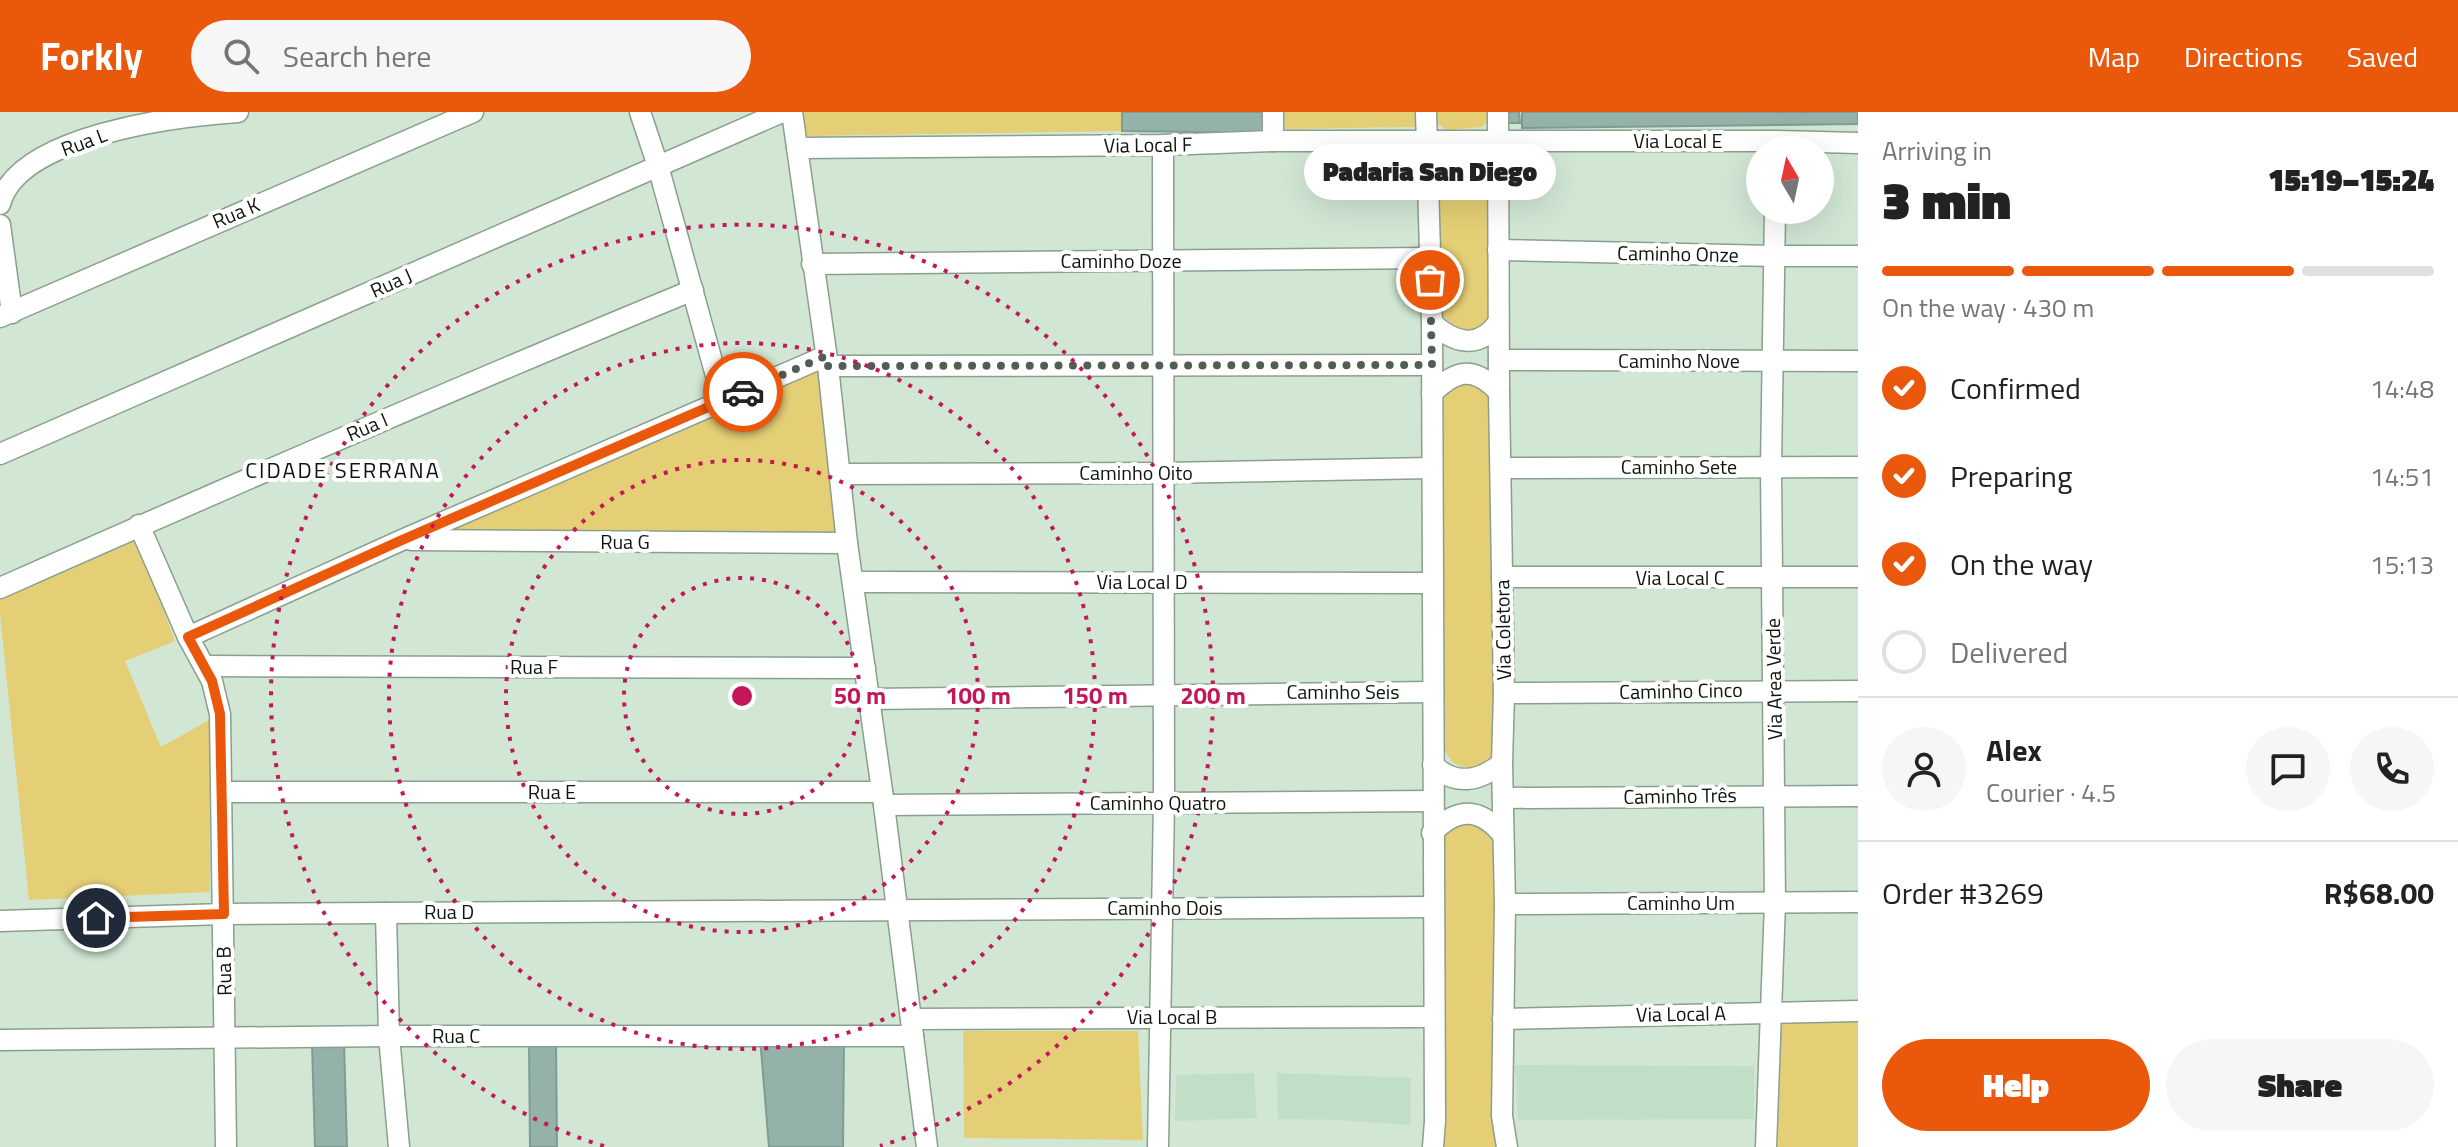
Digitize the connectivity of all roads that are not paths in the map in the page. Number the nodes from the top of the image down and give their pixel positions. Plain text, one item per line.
1 (238, 112) edge
2 (473, 112) edge
3 (640, 112) edge
4 (782, 112) edge
5 (792, 112) edge
6 (1273, 112) edge
7 (1426, 112) edge
8 (1498, 112) edge
9 (1273, 141) junction
10 (1427, 141) junction
11 (1499, 142) junction
12 (1858, 143) edge
13 (1834, 144) edge
14 (1163, 145) junction
15 (1746, 145) edge
16 (797, 148) junction
17 (658, 166) junction
18 (0, 204) edge
19 (1775, 224) edge
20 (0, 225) edge
21 (1498, 250) junction
22 (1774, 256) junction
23 (1858, 256) edge
24 (1430, 258) junction
25 (1162, 261) junction
26 (812, 264) junction
27 (693, 290) junction
28 (6, 315) edge
29 (1432, 323) junction
30 (1498, 323) junction
31 (1499, 360) junction
32 (827, 361) junction
33 (1858, 361) edge
34 (1773, 362) junction
35 (1432, 365) junction
36 (1162, 366) junction
37 (1499, 392) junction
38 (1432, 393) junction
39 (723, 401) junction
40 (0, 454) edge
41 (1771, 467) junction
42 (1858, 467) edge
43 (1431, 468) junction
44 (1501, 468) junction
45 (1164, 473) junction
46 (841, 474) junction
47 (139, 525) junction
48 (402, 540) junction
49 (847, 543) junction
50 (1502, 577) junction
51 (1858, 577) edge
52 (1773, 579) junction
53 (853, 582) junction
54 (1162, 582) junction
55 (1432, 583) junction
56 (0, 588) edge
57 (188, 637) junction
58 (204, 666) junction
59 (865, 668) junction
60 (1775, 690) junction
61 (1858, 691) edge
62 (1432, 692) junction
63 (1504, 693) junction
64 (1163, 694) junction
65 (869, 699) junction
66 (1502, 763) junction
67 (1433, 765) junction
68 (223, 792) junction
69 (1775, 795) junction
70 (1858, 796) edge
71 (883, 798) junction
72 (1503, 798) junction
73 (1432, 801) junction
74 (1164, 803) junction
75 (1432, 833) junction
76 (1503, 835) junction
77 (1858, 902) edge
78 (1775, 903) junction
79 (1505, 904) junction
80 (1432, 907) junction
81 (1161, 908) junction
82 (898, 910) junction
83 (386, 913) junction
84 (224, 914) junction
85 (0, 921) edge
86 (1858, 1011) edge
87 (1773, 1012) junction
88 (1160, 1017) junction
89 (1433, 1017) junction
90 (1503, 1019) junction
91 (912, 1028) junction
92 (389, 1036) junction
93 (225, 1039) junction
94 (0, 1040) edge
95 (226, 1147) edge
96 (399, 1147) edge
97 (927, 1147) edge
98 (1158, 1147) edge
99 (1433, 1147) edge
100 (1507, 1147) edge
101 (1766, 1147) edge

1 - 18 street, Rua L
2 - 28 street, Rua K
3 - 17 street
4 - 17 street, Rua J
5 - 16 street
6 - 9 street
7 - 10 street
8 - 11 street, Via Coletora
9 - 10 street, Via Local F
9 - 14 street, Via Local F
10 - 11 street, Via Local F
10 - 24 street
11 - 15 street, Via Local E
11 - 21 street, Via Coletora
12 - 13 street, Via Local E
14 - 16 street, Via Local F
14 - 25 street
16 - 26 street
17 - 27 street
17 - 40 street, Rua J
19 - 22 street, Via Area Verde
20 - 28 street
21 - 22 street, Caminho Onze
21 - 30 street, Via Coletora
22 - 23 street, Caminho Onze
22 - 34 street, Via Area Verde
24 - 25 street, Caminho Doze
24 - 29 street
25 - 26 street, Caminho Doze
25 - 36 street
26 - 32 street
27 - 39 street
27 - 47 street, Rua I
29 - 30 street
29 - 35 street
30 - 31 street, Via Coletora
31 - 34 street, Caminho Nove
31 - 37 street, Via Coletora
32 - 36 street
32 - 39 street
32 - 46 street
33 - 34 street, Caminho Nove
34 - 41 street, Via Area Verde
35 - 36 street
35 - 38 street
36 - 45 street
37 - 38 street
37 - 44 street, Via Coletora
38 - 43 street
39 - 48 street
41 - 42 street, Caminho Sete
41 - 44 street, Caminho Sete
41 - 52 street, Via Area Verde
43 - 45 street, Caminho Oito
43 - 55 street
44 - 50 street, Via Coletora
45 - 46 street, Caminho Oito
45 - 54 street
46 - 49 street
47 - 56 street, Rua I
47 - 57 street, Rua B
48 - 49 street, Rua G
48 - 57 street
49 - 53 street
50 - 52 street, Via Local C
50 - 63 street, Via Coletora
51 - 52 street, Via Local C
52 - 60 street, Via Area Verde
53 - 54 street, Via Local D
53 - 59 street
54 - 55 street, Via Local D
54 - 64 street
55 - 62 street
57 - 58 street, Rua B
58 - 59 street, Rua F
58 - 68 street, Rua B
59 - 65 street
60 - 61 street, Caminho Cinco
60 - 63 street, Caminho Cinco
60 - 69 street, Via Area Verde
62 - 64 street, Caminho Seis
62 - 67 street
63 - 66 street, Via Coletora
64 - 65 street, Caminho Seis
64 - 74 street
65 - 71 street
66 - 67 street
66 - 72 street, Via Coletora
67 - 73 street
68 - 71 street, Rua E
68 - 84 street, Rua B
69 - 70 street, Caminho Três
69 - 72 street, Caminho Três
69 - 78 street, Via Area Verde
71 - 74 street, Caminho Quatro
71 - 82 street
72 - 76 street, Via Coletora
73 - 74 street, Caminho Quatro
73 - 75 street
74 - 81 street
75 - 76 street
75 - 80 street
76 - 79 street, Via Coletora
77 - 78 street, Caminho Um
78 - 79 street, Caminho Um
78 - 87 street, Via Area Verde
79 - 90 street, Via Coletora
80 - 81 street, Caminho Dois
80 - 89 street
81 - 82 street, Caminho Dois
81 - 88 street
82 - 83 street, Rua D
82 - 91 street
83 - 84 street, Rua D
83 - 92 street
84 - 85 street, Rua D
84 - 93 street, Rua B
86 - 87 street, Via Local A
87 - 90 street, Via Local A
87 - 101 street, Via Area Verde
88 - 89 street, Via Local B
88 - 91 street, Via Local B
88 - 98 street
89 - 99 street
90 - 100 street, Via Coletora
91 - 92 street, Rua C
91 - 97 street
92 - 93 street, Rua C
92 - 96 street
93 - 94 street, Rua C
93 - 95 street, Rua B

